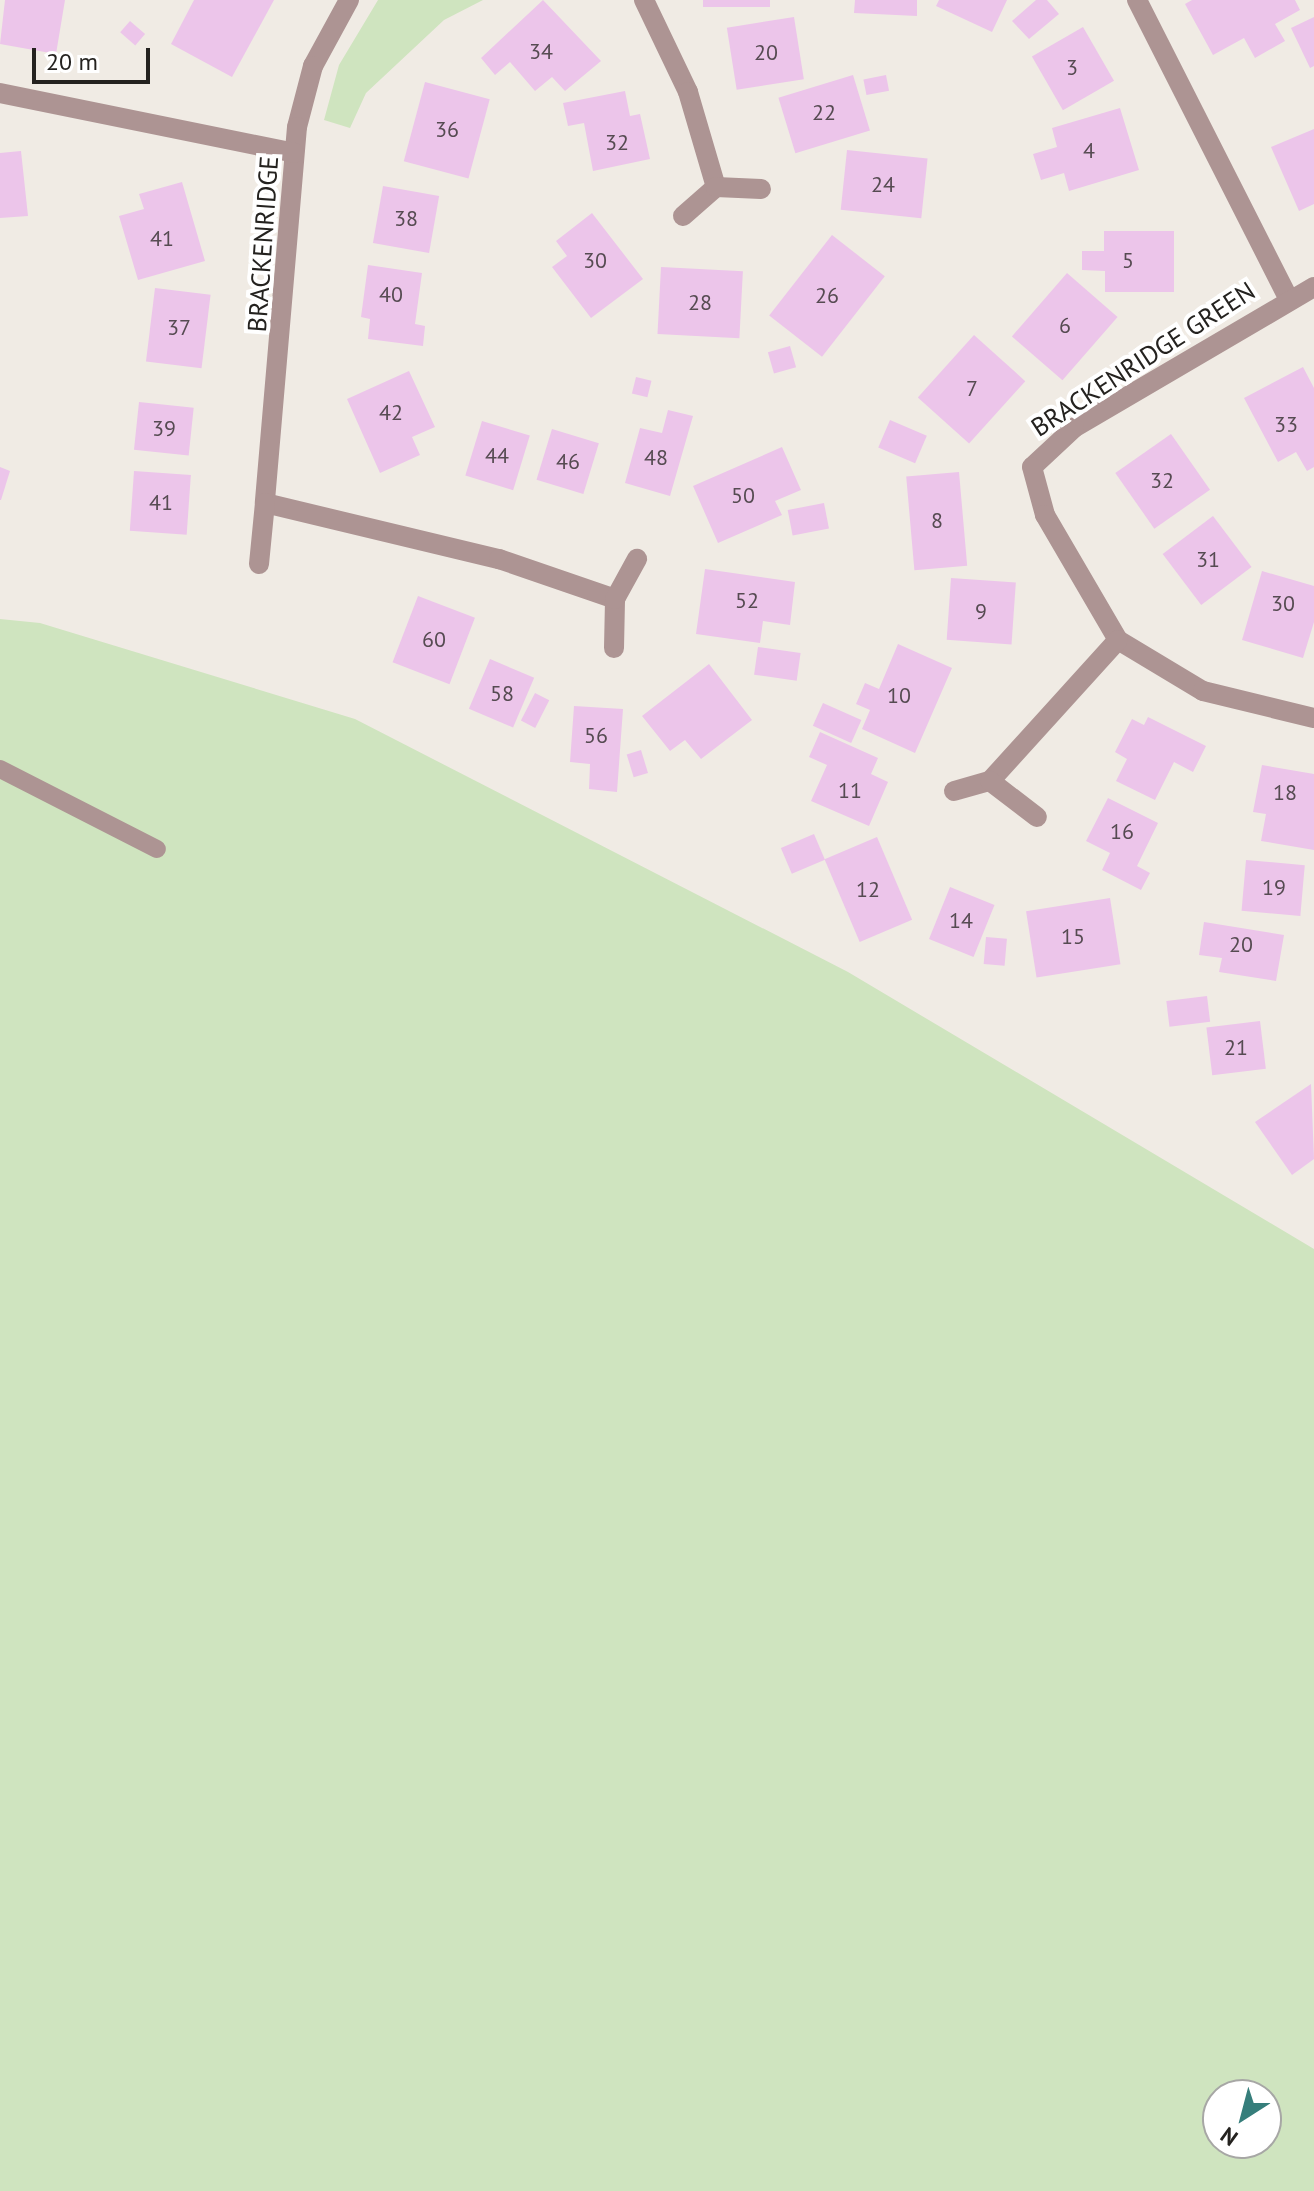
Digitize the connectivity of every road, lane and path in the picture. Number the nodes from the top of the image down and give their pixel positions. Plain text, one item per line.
1 (349, 0) edge
2 (644, 0) edge
3 (1137, 0) edge
4 (0, 93) edge
5 (294, 153) junction
6 (716, 187) junction
7 (761, 189) dead end
8 (683, 216) dead end
9 (1314, 287) edge
10 (1288, 298) junction
11 (265, 503) junction
12 (637, 559) dead end
13 (259, 564) dead end
14 (615, 599) junction
15 (1118, 640) junction
16 (614, 648) dead end
17 (1314, 718) edge
18 (0, 769) edge
19 (990, 781) junction
20 (954, 791) dead end
21 (1037, 817) dead end
22 (157, 849) dead end

1 - 5 street, BRACKENRIDGE
2 - 6 street
3 - 10 street, BRACKENRIDGE GREEN
4 - 5 street
5 - 11 street, BRACKENRIDGE
6 - 7 street
6 - 8 street
9 - 10 street, BRACKENRIDGE GREEN
10 - 15 street, BRACKENRIDGE GREEN
11 - 13 street, BRACKENRIDGE
11 - 14 street
12 - 14 street
14 - 16 street
15 - 17 street, BRACKENRIDGE GREEN
15 - 19 street
18 - 22 lane
19 - 20 street
19 - 21 street

